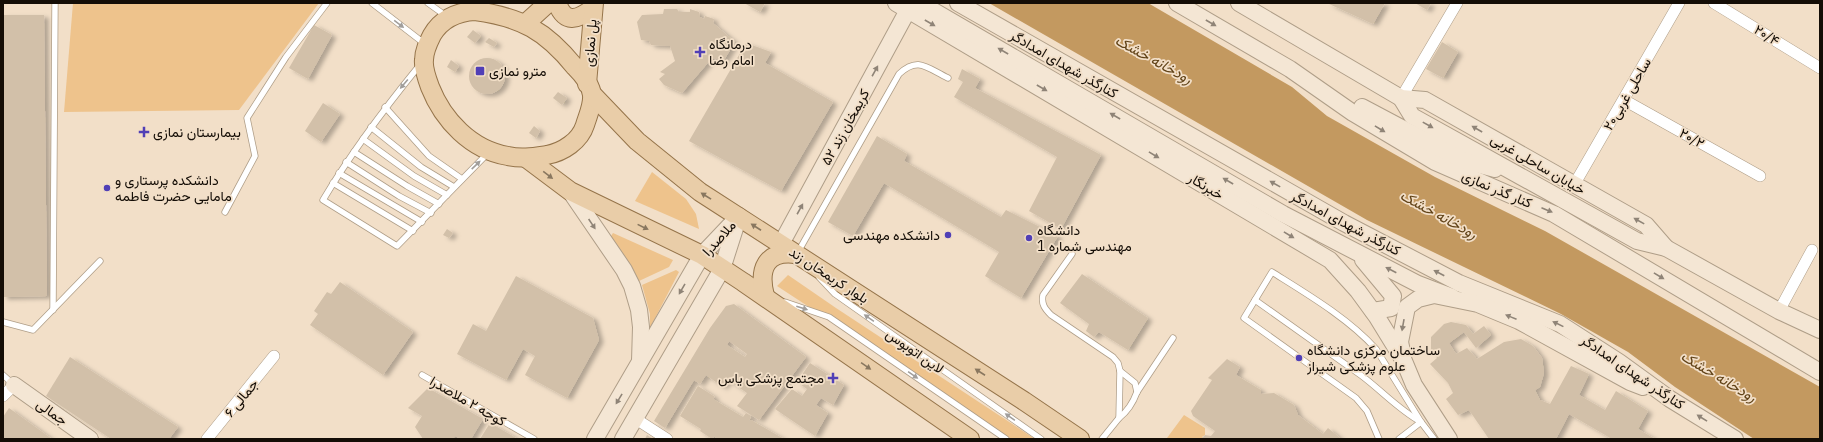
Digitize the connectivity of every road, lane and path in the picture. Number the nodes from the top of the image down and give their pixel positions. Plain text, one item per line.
1 (54, 3) edge
2 (327, 3) edge
3 (372, 3) edge
4 (428, 3) edge
5 (548, 3) edge
6 (557, 3) edge
7 (958, 3) edge
8 (1177, 3) edge
9 (1457, 3) edge
10 (1679, 3) edge
11 (1714, 3) edge
12 (1243, 4) edge
13 (908, 5) edge
14 (593, 6) edge
15 (448, 17) junction
16 (525, 24) junction
17 (425, 53) junction
18 (1820, 68) edge
19 (1290, 69) junction
20 (948, 78) dead end
21 (590, 89) junction
22 (1401, 98) junction
23 (1624, 100) junction
24 (385, 107) junction
25 (371, 128) junction
26 (363, 139) junction
27 (490, 151) junction
28 (354, 152) junction
29 (526, 158) junction
30 (346, 162) junction
31 (339, 173) junction
32 (1518, 176) junction
33 (1760, 176) dead end
34 (462, 179) junction
35 (333, 183) junction
36 (1574, 185) junction
37 (454, 187) junction
38 (570, 191) junction
39 (447, 195) junction
40 (439, 204) junction
41 (225, 212) dead end
42 (431, 213) junction
43 (739, 216) junction
44 (422, 222) junction
45 (413, 231) junction
46 (781, 244) junction
47 (1666, 248) junction
48 (1812, 250) dead end
49 (1355, 251) junction
50 (796, 254) junction
51 (1072, 254) dead end
52 (702, 255) junction
53 (100, 261) dead end
54 (722, 269) junction
55 (765, 296) junction
56 (1452, 297) junction
57 (1255, 300) junction
58 (53, 310) junction
59 (1373, 311) junction
60 (1779, 311) junction
61 (3, 322) edge
62 (1820, 330) edge
63 (1173, 338) dead end
64 (274, 356) dead end
65 (1404, 361) junction
66 (639, 365) junction
67 (1120, 371) junction
68 (1820, 372) edge
69 (422, 375) dead end
70 (7, 385) edge
71 (1137, 392) junction
72 (1670, 399) junction
73 (1119, 418) junction
74 (636, 419) junction
75 (1421, 422) junction
76 (90, 439) edge
77 (207, 439) edge
78 (534, 439) edge
79 (596, 439) edge
80 (623, 439) edge
81 (667, 439) edge
82 (970, 439) edge
83 (1006, 439) edge
84 (1042, 439) edge
85 (1080, 439) edge
86 (1102, 439) edge
87 (1379, 439) edge
88 (1399, 439) edge
89 (1434, 439) edge
90 (1449, 439) edge
91 (1735, 439) edge

1 - 58 lane
2 - 41 lane
3 -> 17 lane
4 - 15 lane
5 - 16 main road
6 - 14 main road
72 -> 7 main road, کنارگذر شهدای امدادگر
8 -> 19 main road, کنار گذر نمازی
9 - 22 street
10 - 23 street, ساحلی غربی۲۰
11 - 18 street, ۲۰/۴
12 - 22 main road, خیابان ساحلی غربی
46 -> 13 main road, کریمخان زند ۵۲
49 -> 13 main road
13 -> 59 main road, خبرنگار
14 - 21 main road, پل نمازی
15 - 16 main road, بلوار کریمخان زند
15 - 17 main road
16 - 21 main road, بلوار کریمخان زند
17 -> 24 lane
17 - 27 main road, پل نمازی
19 - 32 main road
19 -> 68 main road, کنار گذر نمازی
20 - 50 lane
21 - 29 main road, پل نمازی
43 -> 21 main road, بلوار کریمخان زند
22 -> 32 main road, خیابان ساحلی غربی
36 -> 22 main road, خیابان ساحلی غربی
23 - 33 street, ۲۰/۲
23 - 36 street, ساحلی غربی۲۰
24 - 25 lane
24 - 34 lane
25 - 26 lane
25 - 37 lane
26 - 28 lane
26 - 39 lane
27 - 29 main road, پل نمازی
34 -> 27 lane
28 - 30 lane
28 - 40 lane
29 -> 38 main road
30 - 31 lane
30 - 42 lane
31 - 35 lane
31 - 44 lane
32 - 47 main road, خیابان ساحلی غربی
34 - 37 lane
35 - 45 lane
35 - 45 lane
47 -> 36 main road, خیابان ساحلی غربی
37 - 39 lane
38 -> 52 main road
38 -> 66 main road
39 - 40 lane
40 - 42 lane
42 - 44 lane
46 -> 43 main road, بلوار کریمخان زند
43 - 52 main road, ملاصدرا
43 - 54 main road, ملاصدرا
44 - 45 lane
46 - 50 main road, بلوار کریمخان زند
47 - 60 main road, خیابان ساحلی غربی
48 - 60 street
56 -> 49 main road
49 - 59 main road
50 - 55 main road
84 -> 50 lane, لاین اتوبوس
85 -> 50 main road, بلوار کریمخان زند
51 - 67 lane
52 - 54 main road
52 -> 66 main road, ملاصدرا
53 - 58 lane
54 - 55 main road
54 - 74 main road, ملاصدرا
55 -> 82 main road
55 -> 83 lane, لاین اتوبوس
56 -> 65 main road
72 -> 56 main road
57 - 75 lane
57 - 75 lane
57 - 87 lane
58 - 61 lane
59 - 65 main road, خبرنگار
60 - 62 main road, خیابان ساحلی غربی
63 - 71 lane
64 - 77 street, ۶ جمالی
65 - 90 main road, خبرنگار
66 -> 79 main road, ملاصدرا
67 - 71 lane
67 - 73 lane
69 - 78 lane, کوچه ۲ ملاصدرا
70 - 76 main road, جمالی
71 - 73 lane
91 -> 72 main road, کنارگذر شهدای امدادگر
73 - 86 lane
74 - 80 main road, ملاصدرا
74 - 81 street
75 - 88 lane
75 - 89 lane

